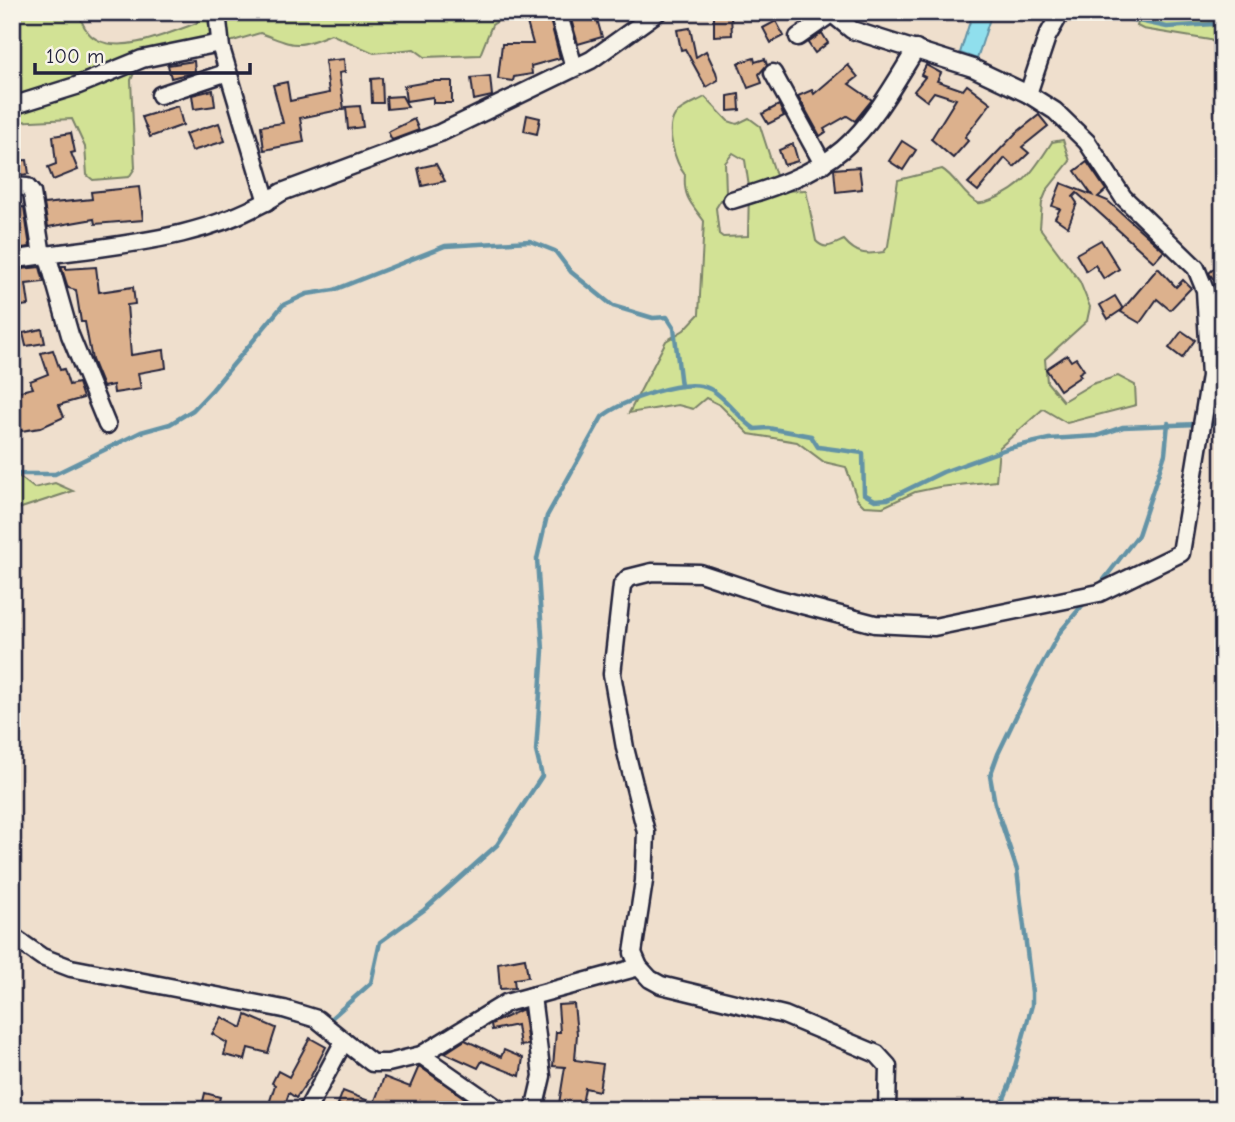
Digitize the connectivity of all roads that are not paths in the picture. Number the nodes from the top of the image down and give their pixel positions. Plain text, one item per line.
1 (217, 12) edge
2 (558, 12) edge
3 (658, 12) edge
4 (1061, 12) edge
5 (831, 13) edge
6 (798, 37) dead end
7 (220, 43) junction
8 (916, 49) junction
9 (574, 67) junction
10 (228, 72) junction
11 (773, 73) dead end
12 (1028, 94) junction
13 (160, 95) dead end
14 (12, 106) edge
15 (823, 164) junction
16 (12, 186) edge
17 (732, 200) dead end
18 (267, 202) junction
19 (45, 255) junction
20 (12, 260) edge
21 (107, 425) dead end
22 (12, 936) edge
23 (639, 967) junction
24 (532, 996) junction
25 (344, 1041) junction
26 (421, 1055) junction
27 (307, 1110) edge
28 (500, 1110) edge
29 (534, 1110) edge
30 (887, 1110) edge

1 - 7 street
2 - 9 street
3 - 9 street
4 - 12 street
5 - 6 street
5 - 8 street
7 - 10 street
7 - 14 street
8 - 12 street
8 - 15 street
9 - 18 street
10 - 13 street
10 - 18 street
11 - 15 street
12 - 23 street
15 - 17 street
16 - 19 street
18 - 19 street
19 - 20 street
19 - 21 street
22 - 25 street
23 - 24 street
23 - 30 street
24 - 26 street
24 - 29 street
25 - 26 street
25 - 27 street
26 - 28 street

